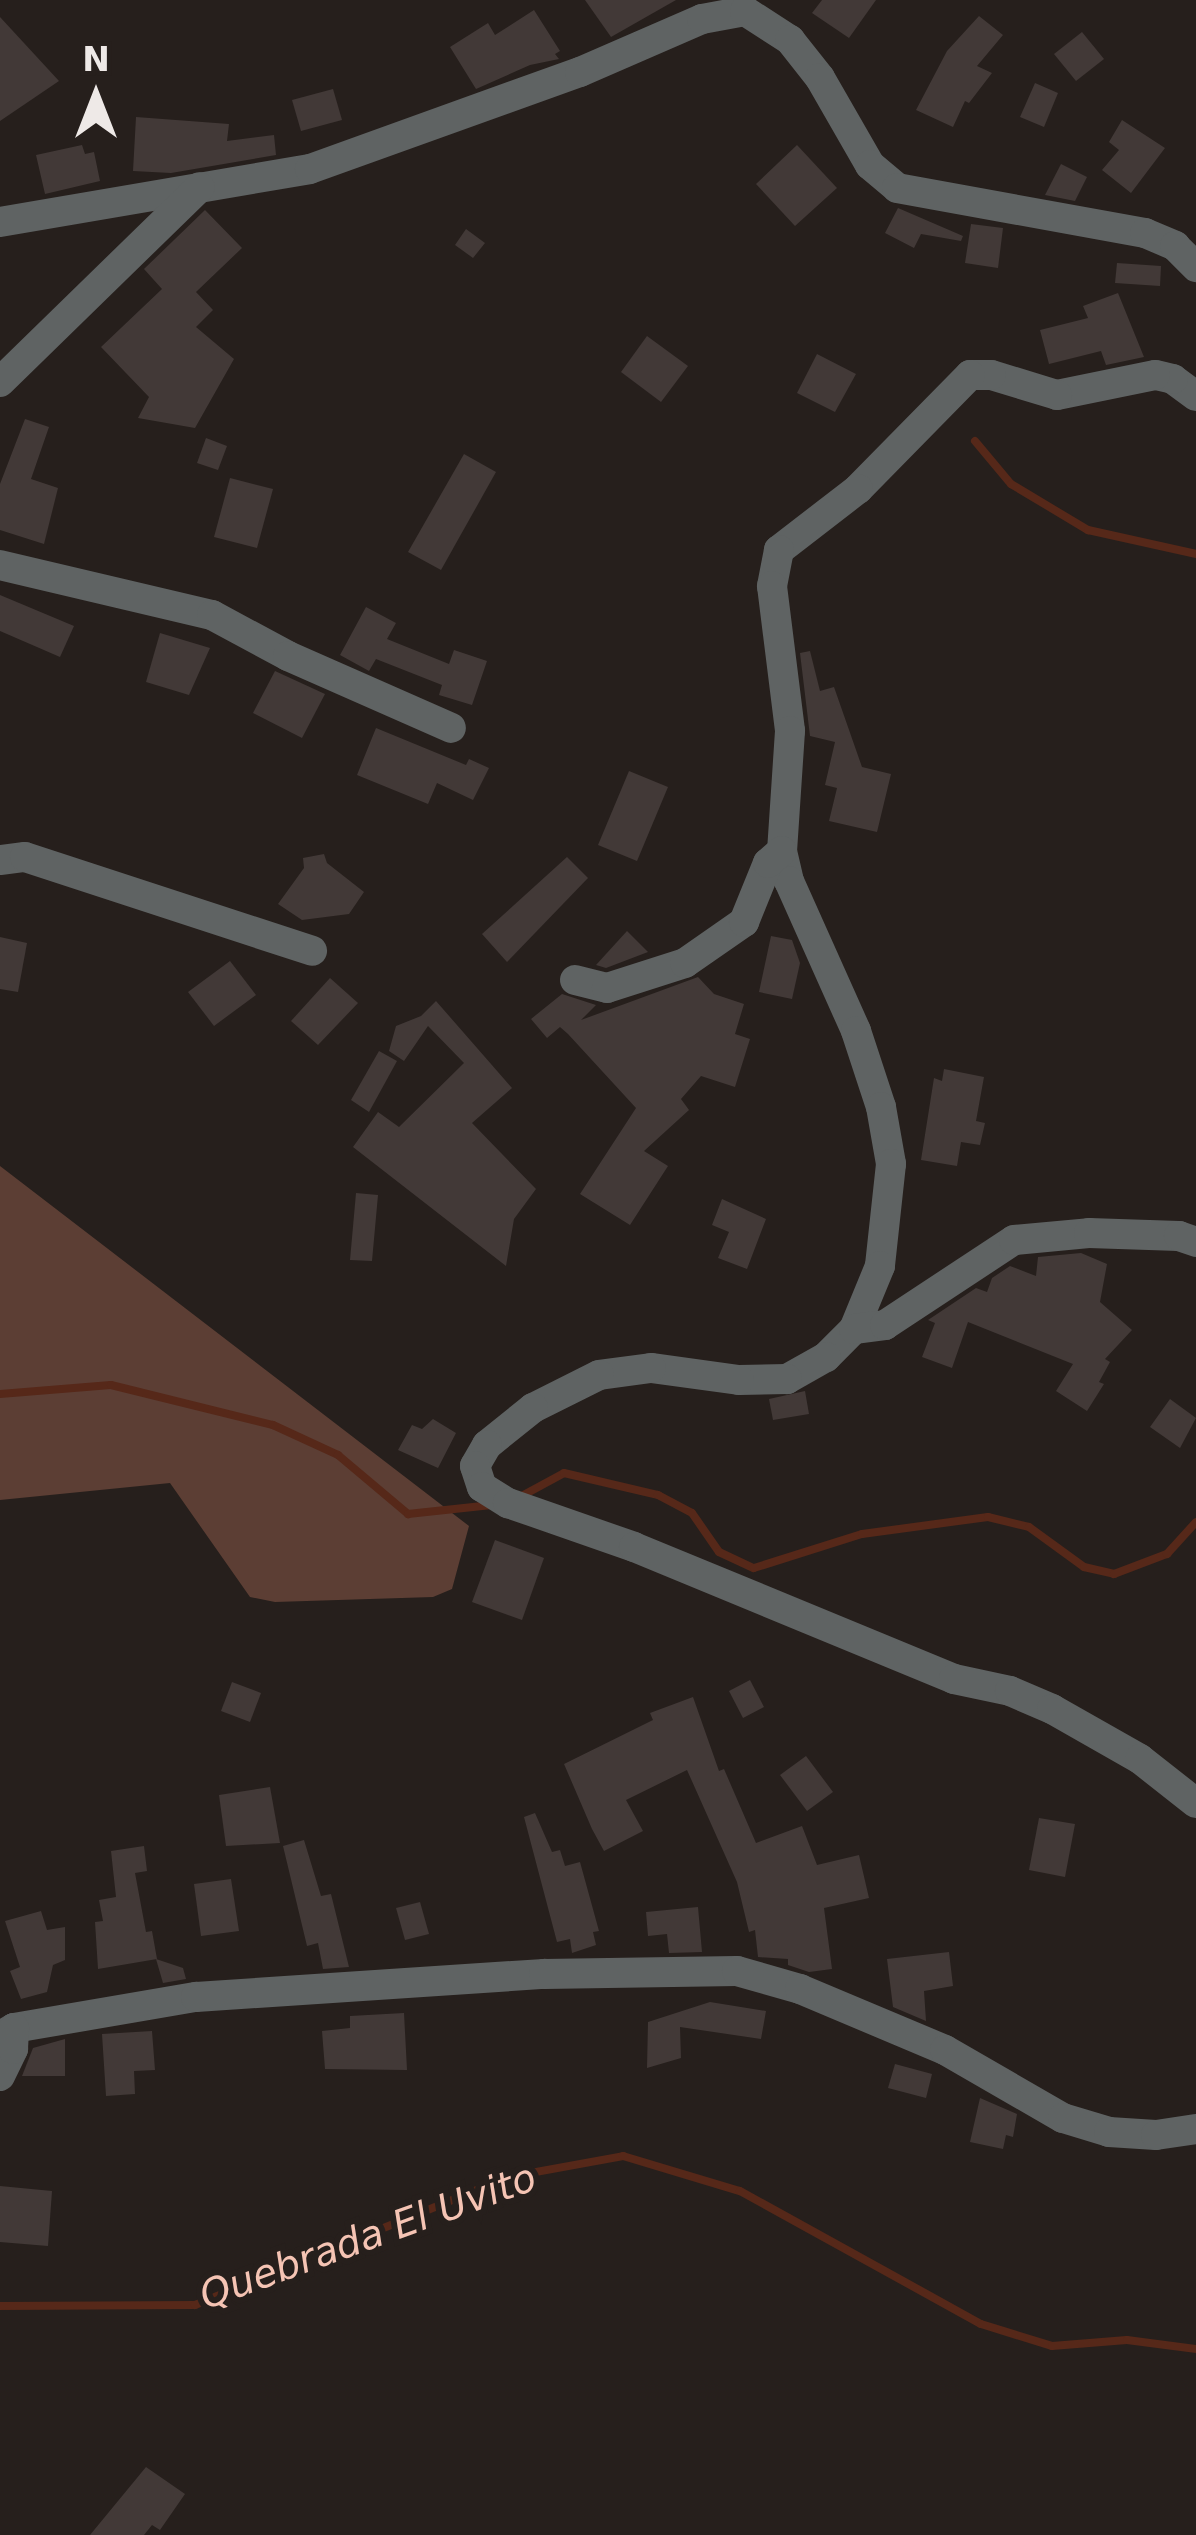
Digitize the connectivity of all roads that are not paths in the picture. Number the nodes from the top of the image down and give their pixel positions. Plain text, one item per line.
1 (200, 187) junction
2 (0, 222) edge
3 (1196, 267) edge
4 (0, 382) edge
5 (1196, 397) edge
6 (0, 565) edge
7 (451, 728) dead end
8 (782, 851) junction
9 (0, 860) edge
10 (312, 951) dead end
11 (575, 980) dead end
12 (1196, 1242) edge
13 (854, 1329) junction
14 (1196, 1802) edge
15 (7, 2032) edge
16 (0, 2076) edge
17 (1196, 2129) edge

1 - 2 street
1 - 3 street
1 - 4 street
5 - 8 street
6 - 7 street
8 - 11 street
8 - 13 street
9 - 10 street
12 - 13 street
13 - 14 street
15 - 16 street
15 - 17 street

